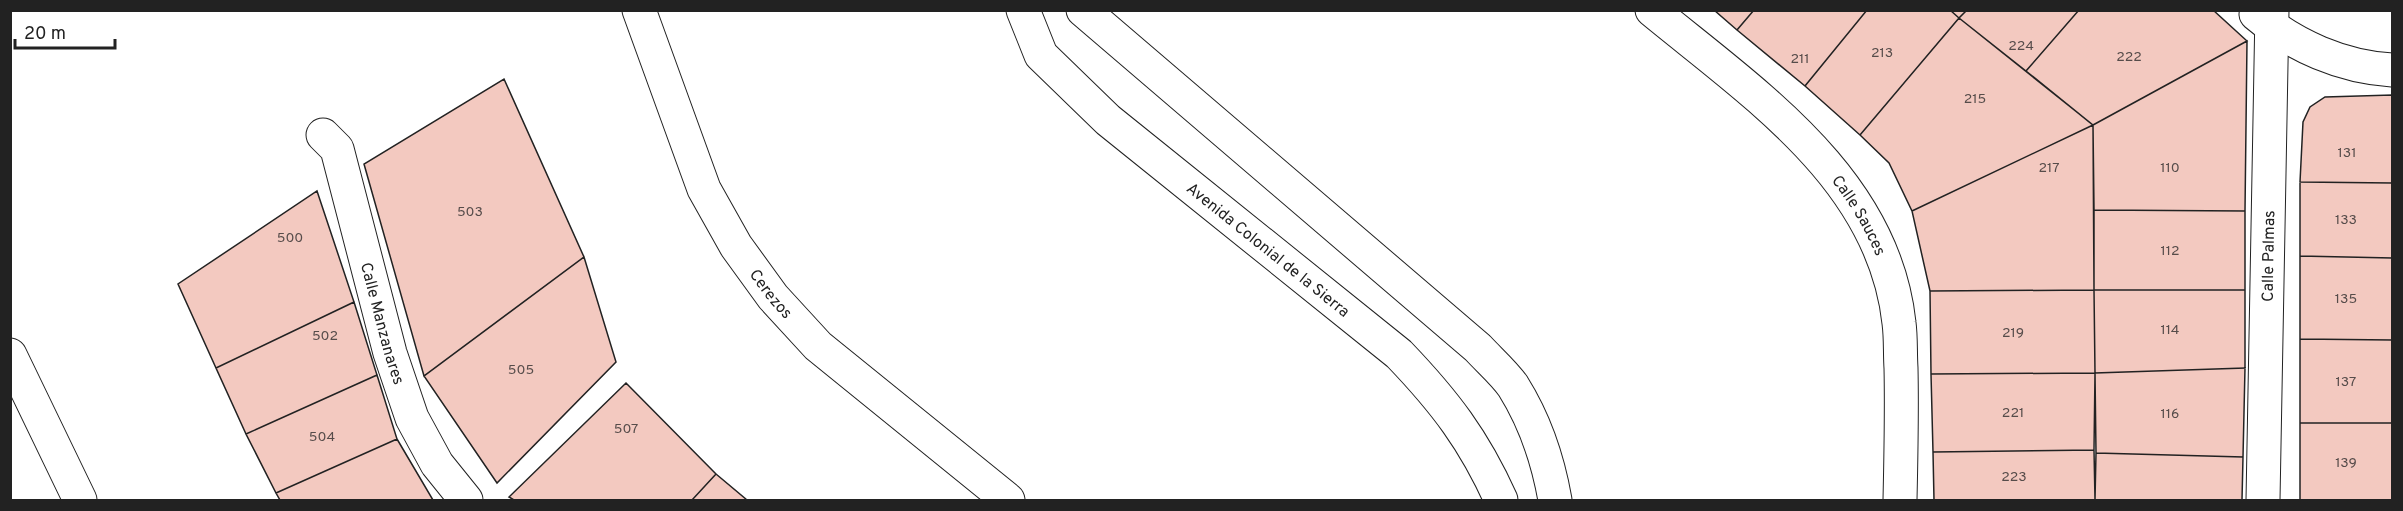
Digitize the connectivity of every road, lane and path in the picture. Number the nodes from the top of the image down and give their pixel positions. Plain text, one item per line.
1 (639, 10) edge
2 (1023, 10) edge
3 (1083, 10) edge
4 (1652, 10) edge
5 (2272, 14) edge
6 (2392, 70) edge
7 (323, 135) dead end
8 (10, 355) edge
9 (80, 501) edge
10 (466, 501) edge
11 (1008, 501) edge
12 (1501, 501) edge
13 (1555, 501) edge
14 (1900, 501) edge
15 (2263, 501) edge

1 - 11 street, Cerezos
2 - 12 street, Avenida Colonial de la Sierra
3 - 13 street
4 - 14 street, Calle Sauces
5 - 6 street
5 - 15 street, Calle Palmas
7 - 10 street, Calle Manzanares
8 - 9 street

